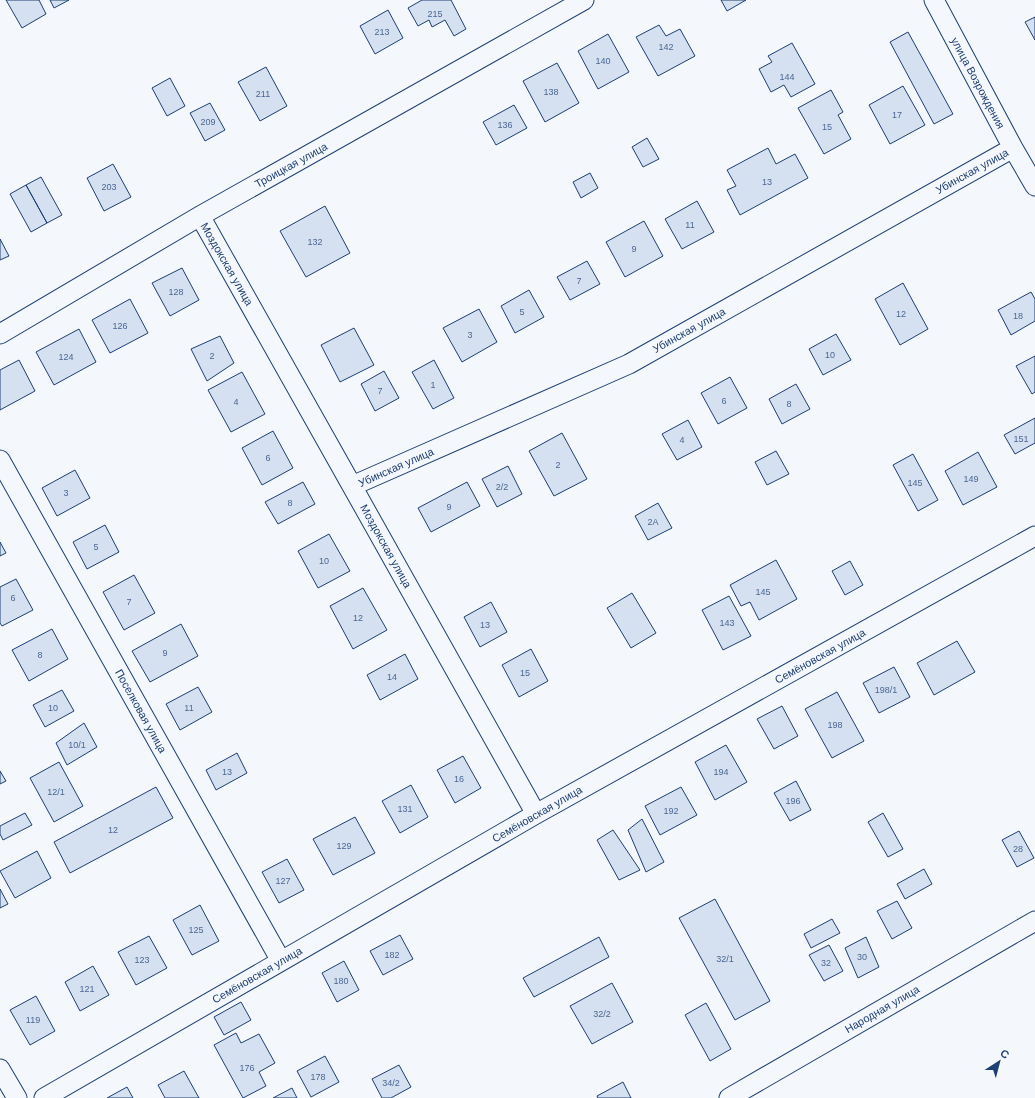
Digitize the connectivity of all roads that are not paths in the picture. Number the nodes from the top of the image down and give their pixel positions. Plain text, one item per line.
1 (584, 0) edge
2 (934, 0) edge
3 (1013, 148) junction
4 (1035, 186) edge
5 (200, 216) junction
6 (0, 334) edge
7 (0, 460) edge
8 (352, 486) junction
9 (1035, 536) edge
10 (536, 814) junction
11 (1035, 920) edge
12 (281, 961) junction
13 (0, 1069) edge
14 (17, 1098) edge
15 (44, 1098) edge
16 (729, 1098) edge

1 - 5 street, Троицкая улица
2 - 3 street, улица Возрождения
3 - 4 street, улица Возрождения
3 - 8 street, Убинская улица
5 - 6 street, Троицкая улица
5 - 8 street, Моздокская улица
7 - 12 street, Поселковая улица
8 - 10 street, Моздокская улица
9 - 10 street, Семёновская улица
10 - 12 street, Семёновская улица
11 - 16 street, Народная улица
12 - 15 street, Семёновская улица
13 - 14 street

